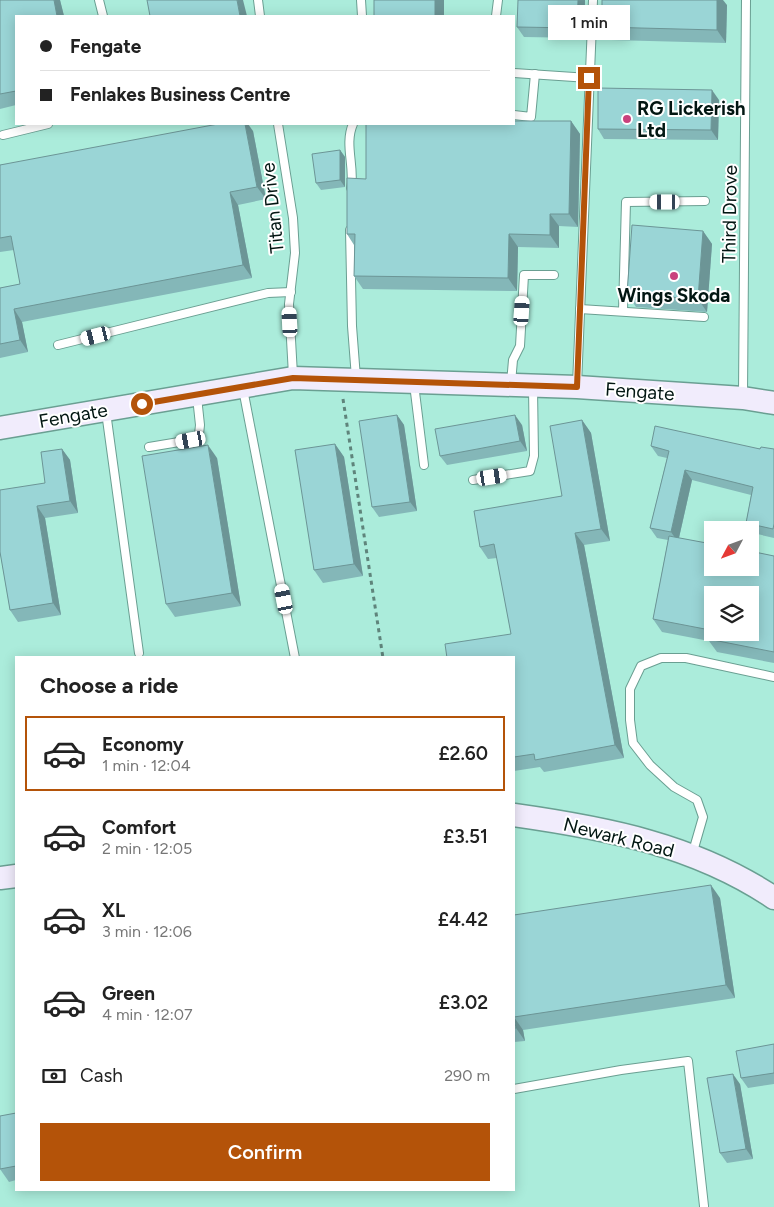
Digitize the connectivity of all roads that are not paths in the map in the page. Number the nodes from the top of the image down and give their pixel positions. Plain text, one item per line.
1 (99, 0) edge
2 (258, 0) edge
3 (361, 0) edge
4 (498, 0) edge
5 (593, 0) edge
6 (746, 0) edge
7 (103, 15) edge
8 (260, 15) edge
9 (362, 15) edge
10 (496, 15) edge
11 (515, 73) edge
12 (535, 74) junction
13 (589, 78) junction
14 (515, 115) edge
15 (44, 125) edge
16 (278, 125) edge
17 (353, 125) edge
18 (3, 135) dead end
19 (349, 197) edge
20 (704, 201) dead end
21 (350, 217) edge
22 (554, 275) dead end
23 (291, 292) junction
24 (580, 309) junction
25 (623, 311) junction
26 (704, 317) dead end
27 (58, 345) dead end
28 (293, 378) junction
29 (348, 380) junction
30 (414, 382) junction
31 (510, 385) junction
32 (532, 386) junction
33 (243, 387) junction
34 (577, 387) junction
35 (197, 394) junction
36 (743, 398) junction
37 (774, 402) edge
38 (105, 410) junction
39 (0, 428) edge
40 (148, 447) dead end
41 (424, 465) dead end
42 (473, 480) dead end
43 (139, 652) dead end
44 (295, 656) edge
45 (774, 677) edge
46 (515, 815) edge
47 (692, 857) junction
48 (15, 876) edge
49 (0, 878) edge
50 (774, 898) edge
51 (515, 1089) edge
52 (704, 1206) dead end

1 - 7 lane
2 - 8 lane
3 - 9 lane
4 - 10 lane
5 - 13 lane
6 - 36 lane, Third Drove
11 - 12 lane
12 - 13 lane
12 - 14 lane
13 - 24 lane
15 - 18 lane
16 - 23 lane, Titan Drive
17 - 19 lane
20 - 25 lane
21 - 29 lane
22 - 31 lane
23 - 27 lane
23 - 28 lane, Titan Drive
24 - 25 lane
24 - 34 lane
25 - 26 lane
28 - 29 street, Fengate
28 - 33 street, Fengate
29 - 30 street, Fengate
30 - 31 street, Fengate
30 - 41 lane
31 - 32 street, Fengate
32 - 34 street, Fengate
32 - 42 lane
33 - 35 street, Fengate
33 - 44 lane
34 - 36 street, Fengate
35 - 38 street, Fengate
35 - 40 lane
36 - 37 street, Fengate
38 - 39 street, Fengate
38 - 43 lane
45 - 47 lane
46 - 47 street, Newark Road
47 - 50 street, Newark Road
48 - 49 street
51 - 52 lane

